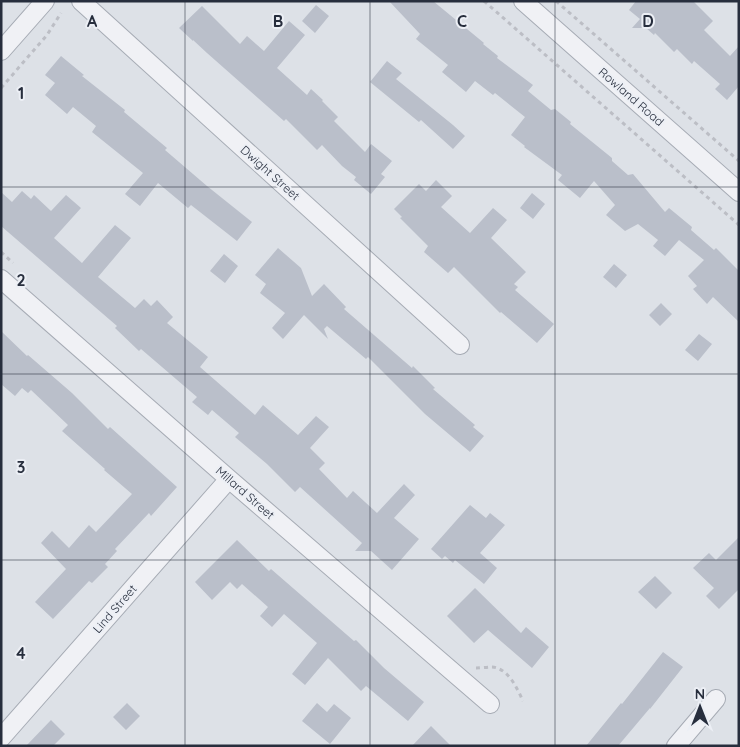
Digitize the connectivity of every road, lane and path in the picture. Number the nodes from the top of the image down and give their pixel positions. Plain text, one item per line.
1 (45, 1) edge
2 (81, 1) edge
3 (484, 1) edge
4 (523, 1) edge
5 (556, 1) edge
6 (61, 13) dead end
7 (1, 51) edge
8 (1, 88) edge
9 (739, 161) edge
10 (739, 192) edge
11 (739, 225) edge
12 (1, 279) edge
13 (460, 345) dead end
14 (229, 479) junction
15 (459, 678) junction
16 (716, 698) dead end
17 (523, 701) dead end
18 (490, 704) dead end
19 (1, 738) edge
20 (676, 746) edge

1 - 7 street
2 - 13 street, Dwight Street
3 - 11 path
4 - 10 street, Rowland Road
5 - 9 path
6 - 8 path
12 - 14 street, Millard Street
14 - 15 street, Millard Street
14 - 19 street, Lind Street
15 - 17 path
15 - 18 street, Millard Street
16 - 20 street

